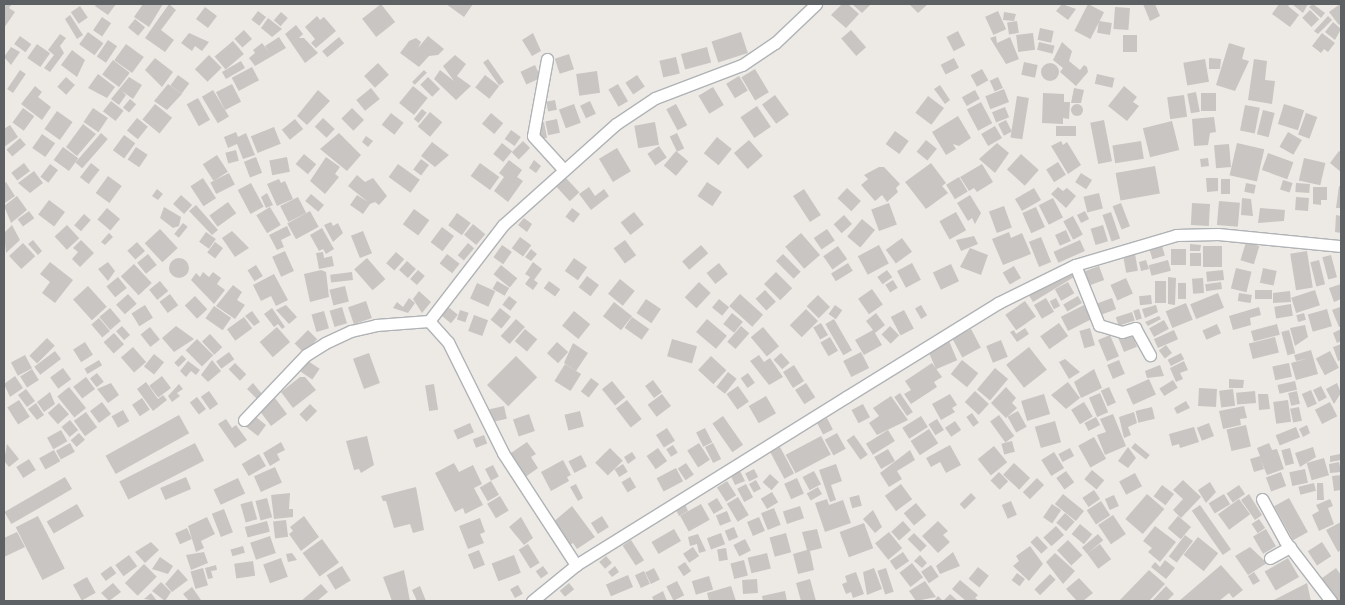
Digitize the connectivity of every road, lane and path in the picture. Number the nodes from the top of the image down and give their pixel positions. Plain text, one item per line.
1 (816, 4) edge
2 (547, 59) dead end
3 (563, 169) junction
4 (1341, 246) edge
5 (1075, 265) junction
6 (428, 321) junction
7 (1150, 355) dead end
8 (244, 420) dead end
9 (1262, 499) dead end
10 (1290, 547) junction
11 (1270, 558) dead end
12 (576, 565) junction
13 (532, 601) edge
14 (1332, 601) edge

1 - 3 street
2 - 3 street
3 - 6 street
4 - 5 street
5 - 7 street
5 - 12 street
6 - 8 street
6 - 12 street
9 - 10 street
10 - 11 street
10 - 14 street
12 - 13 street

